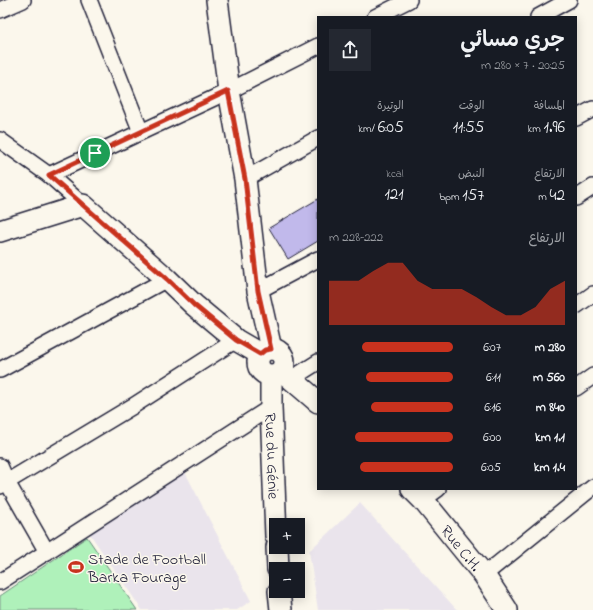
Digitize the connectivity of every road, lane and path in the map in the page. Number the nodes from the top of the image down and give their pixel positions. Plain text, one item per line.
1 (23, 0) edge
2 (89, 0) edge
3 (217, 0) edge
4 (409, 0) edge
5 (569, 0) edge
6 (0, 10) edge
7 (377, 16) edge
8 (540, 16) edge
9 (317, 46) edge
10 (228, 91) junction
11 (593, 109) edge
12 (577, 117) edge
13 (142, 132) junction
14 (317, 139) edge
15 (0, 140) edge
16 (49, 175) junction
17 (245, 179) junction
18 (593, 187) edge
19 (577, 197) edge
20 (84, 205) junction
21 (0, 231) edge
22 (317, 260) edge
23 (167, 279) junction
24 (258, 291) junction
25 (593, 294) edge
26 (577, 305) edge
27 (236, 340) junction
28 (266, 352) junction
29 (317, 362) edge
30 (0, 370) edge
31 (281, 375) junction
32 (593, 376) edge
33 (577, 387) edge
34 (317, 401) edge
35 (271, 407) junction
36 (0, 466) edge
37 (4, 484) edge
38 (593, 487) edge
39 (424, 493) edge
40 (276, 518) edge
41 (47, 552) junction
42 (484, 575) junction
43 (0, 582) edge
44 (507, 610) edge

1 - 6 street
2 - 13 street
3 - 10 street
4 - 7 street
5 - 8 street
9 - 10 street
10 - 13 street
10 - 17 street
11 - 12 street
13 - 16 street
14 - 17 street
15 - 16 street
16 - 20 street
17 - 24 street
18 - 19 street
20 - 21 street
20 - 23 street
22 - 24 street
23 - 27 street
23 - 30 street
24 - 28 street
25 - 26 street
27 - 28 street
27 - 37 street
28 - 31 street
29 - 31 street
31 - 34 street
31 - 35 street, Rue du Génie
32 - 33 street
35 - 40 street, Rue du Génie
35 - 41 street
36 - 37 street
37 - 41 street
38 - 42 street
39 - 42 street, Rue C.H.
41 - 43 street
42 - 44 street, Rue C.H.

